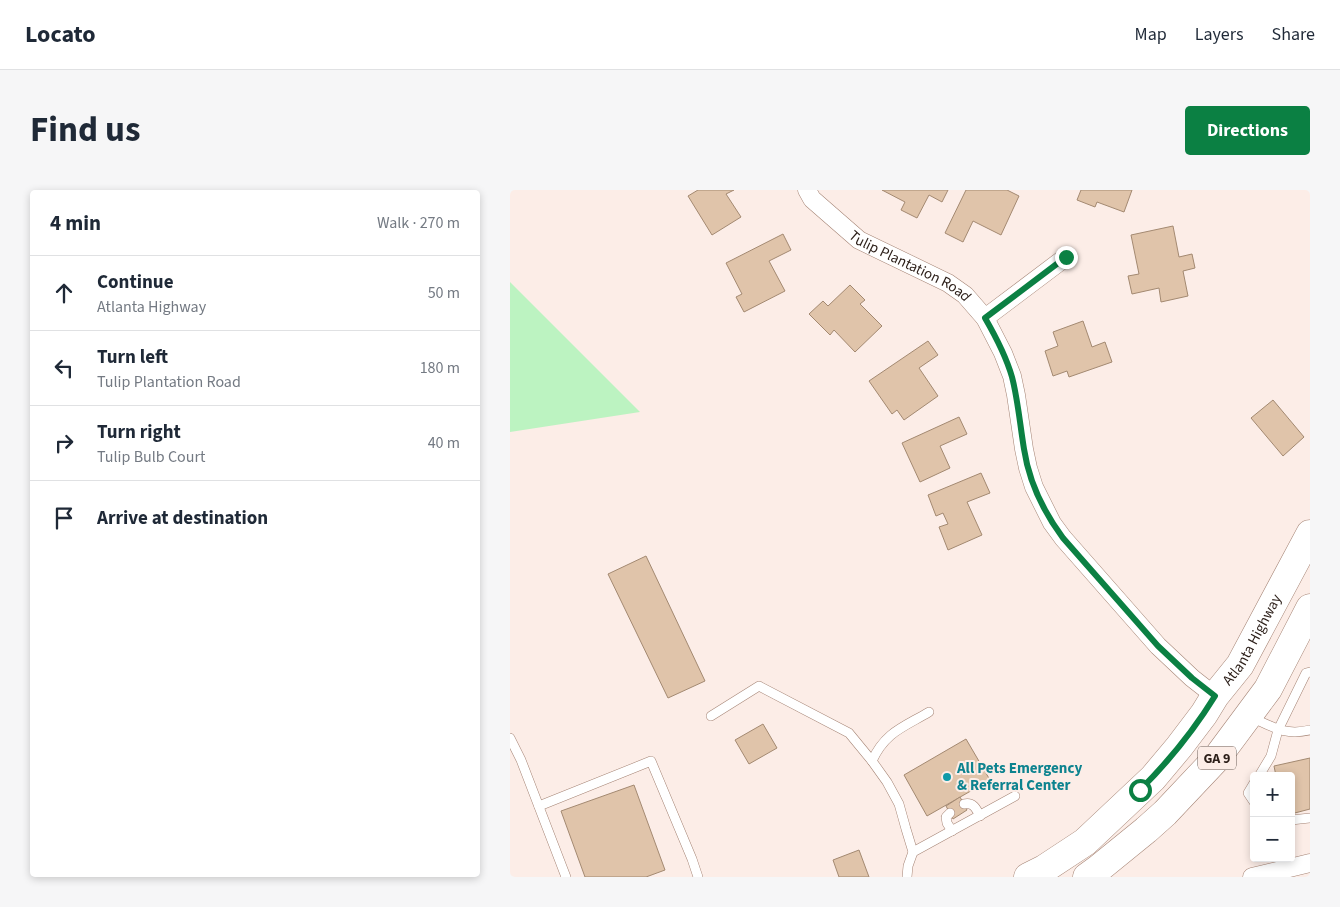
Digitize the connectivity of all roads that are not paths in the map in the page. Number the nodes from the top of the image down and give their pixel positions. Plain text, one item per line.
1 (807, 190) edge
2 (1066, 257) dead end
3 (985, 318) junction
4 (1309, 537) edge
5 (1310, 608) edge
6 (1310, 672) edge
7 (1215, 696) junction
8 (929, 712) dead end
9 (712, 716) dead end
10 (1248, 716) junction
11 (1278, 730) junction
12 (1310, 730) edge
13 (510, 738) edge
14 (872, 760) junction
15 (1261, 772) edge
16 (1015, 796) dead end
17 (964, 804) dead end
18 (538, 806) junction
19 (950, 813) dead end
20 (980, 816) junction
21 (1310, 818) edge
22 (1295, 820) edge
23 (952, 831) junction
24 (913, 852) junction
25 (1310, 863) edge
26 (1285, 873) edge
27 (566, 877) edge
28 (698, 877) edge
29 (908, 877) edge
30 (1028, 877) edge
31 (1086, 877) edge
32 (1252, 877) edge

1 - 3 street, Tulip Plantation Road
2 - 3 street
3 - 7 street, Tulip Plantation Road
4 - 7 main road, Atlanta Highway / GA 9
5 - 10 main road, GA 9
6 - 11 lane
7 - 30 main road, Atlanta Highway / GA 9
8 - 14 lane
9 - 14 lane
10 - 11 lane
10 - 31 main road, GA 9
11 - 12 lane
11 - 15 lane
13 - 18 lane
14 - 24 lane
16 - 20 lane
17 - 20 lane
18 - 27 lane
18 - 28 lane
19 - 23 lane
20 - 23 lane
21 - 22 lane
23 - 24 lane
24 - 29 lane
25 - 26 street
26 - 32 street

